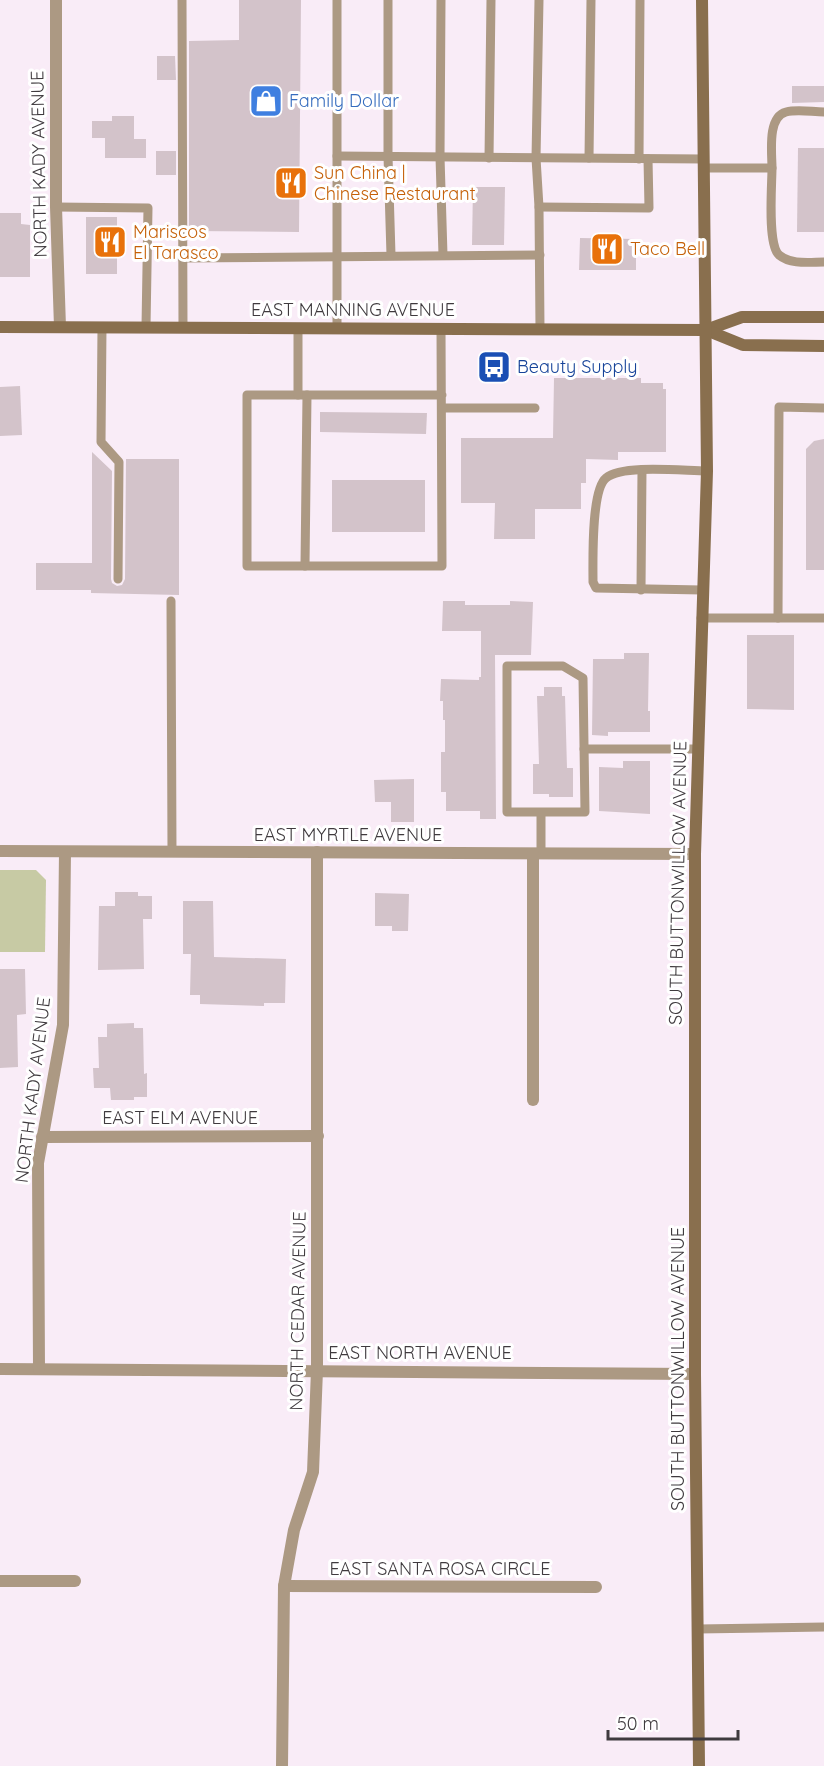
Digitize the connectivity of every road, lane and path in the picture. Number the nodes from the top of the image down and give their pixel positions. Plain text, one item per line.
1 (56, 0) edge
2 (182, 0) edge
3 (337, 0) edge
4 (388, 0) edge
5 (441, 0) edge
6 (491, 0) edge
7 (539, 0) edge
8 (591, 0) edge
9 (640, 0) edge
10 (702, 0) edge
11 (824, 112) edge
12 (337, 156) junction
13 (388, 156) junction
14 (440, 157) junction
15 (489, 158) junction
16 (536, 158) junction
17 (589, 158) junction
18 (644, 159) junction
19 (704, 164) junction
20 (772, 168) junction
21 (56, 207) junction
22 (539, 207) junction
23 (391, 255) junction
24 (443, 255) junction
25 (540, 255) junction
26 (182, 258) junction
27 (337, 258) junction
28 (824, 262) edge
29 (824, 317) edge
30 (0, 327) edge
31 (60, 327) junction
32 (102, 327) junction
33 (146, 327) junction
34 (183, 327) junction
35 (298, 328) junction
36 (337, 328) junction
37 (441, 328) junction
38 (540, 329) junction
39 (706, 330) junction
40 (824, 346) edge
41 (302, 395) junction
42 (442, 395) junction
43 (442, 408) junction
44 (535, 408) dead end
45 (824, 408) edge
46 (642, 470) junction
47 (707, 471) junction
48 (306, 566) junction
49 (118, 579) dead end
50 (641, 590) junction
51 (702, 590) junction
52 (171, 601) dead end
53 (701, 618) junction
54 (778, 618) junction
55 (824, 618) edge
56 (584, 750) junction
57 (697, 750) junction
58 (541, 812) junction
59 (0, 851) edge
60 (65, 852) junction
61 (172, 852) junction
62 (317, 852) junction
63 (537, 854) junction
64 (695, 854) junction
65 (532, 1100) dead end
66 (318, 1136) junction
67 (42, 1137) junction
68 (0, 1369) edge
69 (39, 1369) junction
70 (317, 1370) junction
71 (695, 1374) junction
72 (0, 1581) edge
73 (75, 1581) dead end
74 (284, 1586) junction
75 (596, 1587) dead end
76 (824, 1627) edge
77 (699, 1629) junction
78 (282, 1766) edge
79 (699, 1766) edge

1 - 21 street, NORTH KADY AVENUE
2 - 26 lane
3 - 12 lane
4 - 13 lane
5 - 14 lane
6 - 15 lane
7 - 16 lane
8 - 17 lane
9 - 18 lane
10 - 19 street, SOUTH BUTTONWILLOW AVENUE
11 - 20 lane
12 - 13 lane
12 - 27 lane
13 - 14 lane
13 - 23 lane
14 - 15 lane
14 - 24 lane
15 - 16 lane
16 - 17 lane
16 - 22 lane
17 - 18 lane
18 - 19 lane
18 - 22 lane
19 - 20 lane
19 - 39 street, SOUTH BUTTONWILLOW AVENUE
20 - 28 lane
21 - 31 street, NORTH KADY AVENUE
21 - 33 lane
22 - 25 lane
23 - 24 lane
23 - 27 lane
24 - 25 lane
25 - 38 lane
26 - 27 lane
26 - 34 lane
27 - 36 lane
29 - 39 street, EAST MANNING AVENUE
30 - 31 street, EAST MANNING AVENUE
31 - 32 street, EAST MANNING AVENUE
32 - 33 street, EAST MANNING AVENUE
32 - 49 lane
33 - 34 street, EAST MANNING AVENUE
34 - 35 street, EAST MANNING AVENUE
35 - 36 street, EAST MANNING AVENUE
35 - 41 lane
36 - 37 street, EAST MANNING AVENUE
37 - 38 street, EAST MANNING AVENUE
37 - 42 lane
38 - 39 street, EAST MANNING AVENUE
39 - 40 street, EAST MANNING AVENUE
39 - 47 street, SOUTH BUTTONWILLOW AVENUE
41 - 42 lane
41 - 48 lane
41 - 48 lane
42 - 43 lane
43 - 44 lane
43 - 48 lane
45 - 54 lane
46 - 47 lane
46 - 50 lane
46 - 50 lane
47 - 51 street, SOUTH BUTTONWILLOW AVENUE
50 - 51 lane
51 - 53 street, SOUTH BUTTONWILLOW AVENUE
52 - 61 lane
53 - 54 lane
53 - 57 street, SOUTH BUTTONWILLOW AVENUE
54 - 55 lane
56 - 57 lane
56 - 58 lane
56 - 58 lane
57 - 64 street, SOUTH BUTTONWILLOW AVENUE
58 - 63 lane
59 - 60 street, EAST MYRTLE AVENUE
60 - 61 street, EAST MYRTLE AVENUE
60 - 67 street, NORTH KADY AVENUE
61 - 62 street, EAST MYRTLE AVENUE
62 - 63 street, EAST MYRTLE AVENUE
62 - 66 street, NORTH CEDAR AVENUE
63 - 64 street, EAST MYRTLE AVENUE
63 - 65 street
64 - 71 street, SOUTH BUTTONWILLOW AVENUE
66 - 67 street, EAST ELM AVENUE
66 - 70 street, NORTH CEDAR AVENUE
67 - 69 street, NORTH KADY AVENUE
68 - 69 street, EAST NORTH AVENUE
69 - 70 street, EAST NORTH AVENUE
70 - 71 street, EAST NORTH AVENUE
70 - 74 street, NORTH CEDAR AVENUE
71 - 77 street, SOUTH BUTTONWILLOW AVENUE
72 - 73 street
74 - 75 street, EAST SANTA ROSA CIRCLE
74 - 78 street, NORTH CEDAR AVENUE
76 - 77 lane
77 - 79 street, SOUTH BUTTONWILLOW AVENUE

